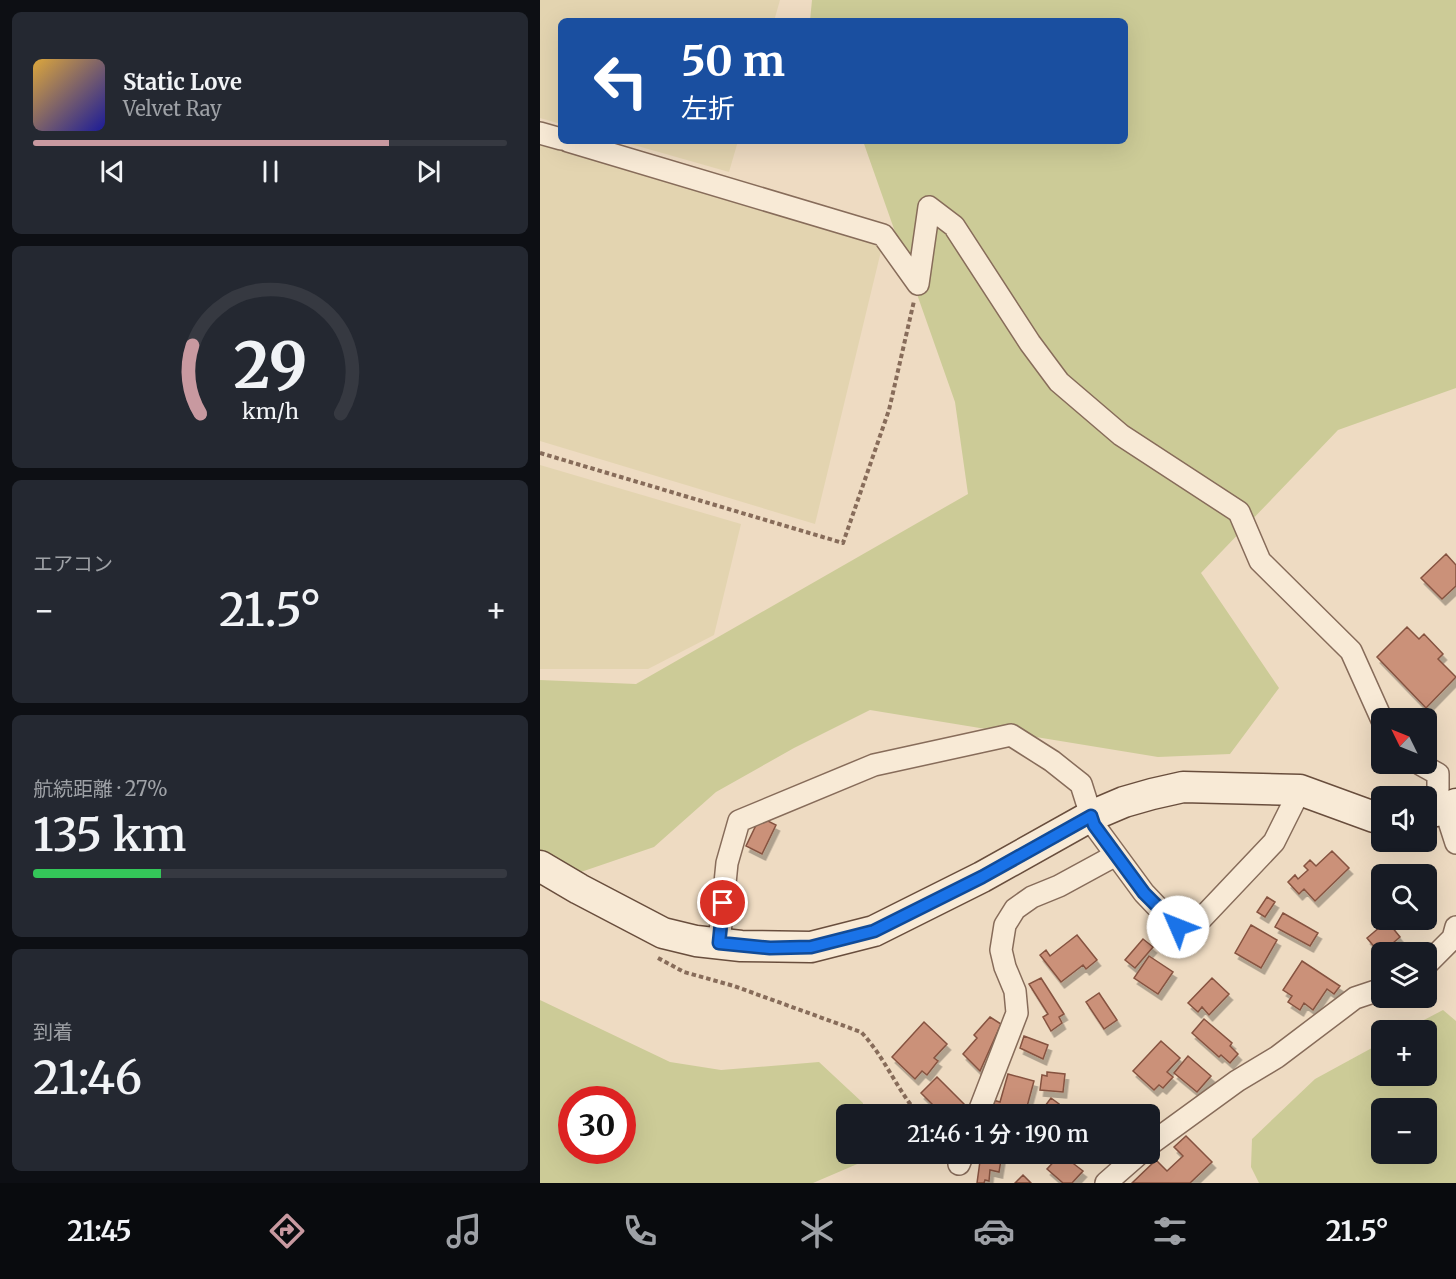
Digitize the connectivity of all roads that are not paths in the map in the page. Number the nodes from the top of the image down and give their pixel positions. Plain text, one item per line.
1 (540, 133) edge
2 (558, 138) edge
3 (578, 144) edge
4 (1377, 708) edge
5 (1437, 773) edge
6 (1300, 790) junction
7 (1443, 809) edge
8 (1091, 816) junction
9 (1371, 816) edge
10 (1456, 843) edge
11 (1116, 855) junction
12 (540, 866) edge
13 (1456, 927) edge
14 (719, 943) junction
15 (1437, 954) edge
16 (1371, 993) edge
17 (982, 1104) edge
18 (1160, 1136) edge
19 (1128, 1164) edge
20 (1106, 1183) edge

1 - 2 street
3 - 4 street
5 - 7 street
6 - 8 street
6 - 9 street
6 - 11 street
7 - 10 street
8 - 11 street
8 - 14 street
8 - 14 street
11 - 17 street
12 - 14 street
13 - 15 street
16 - 18 street
19 - 20 street

